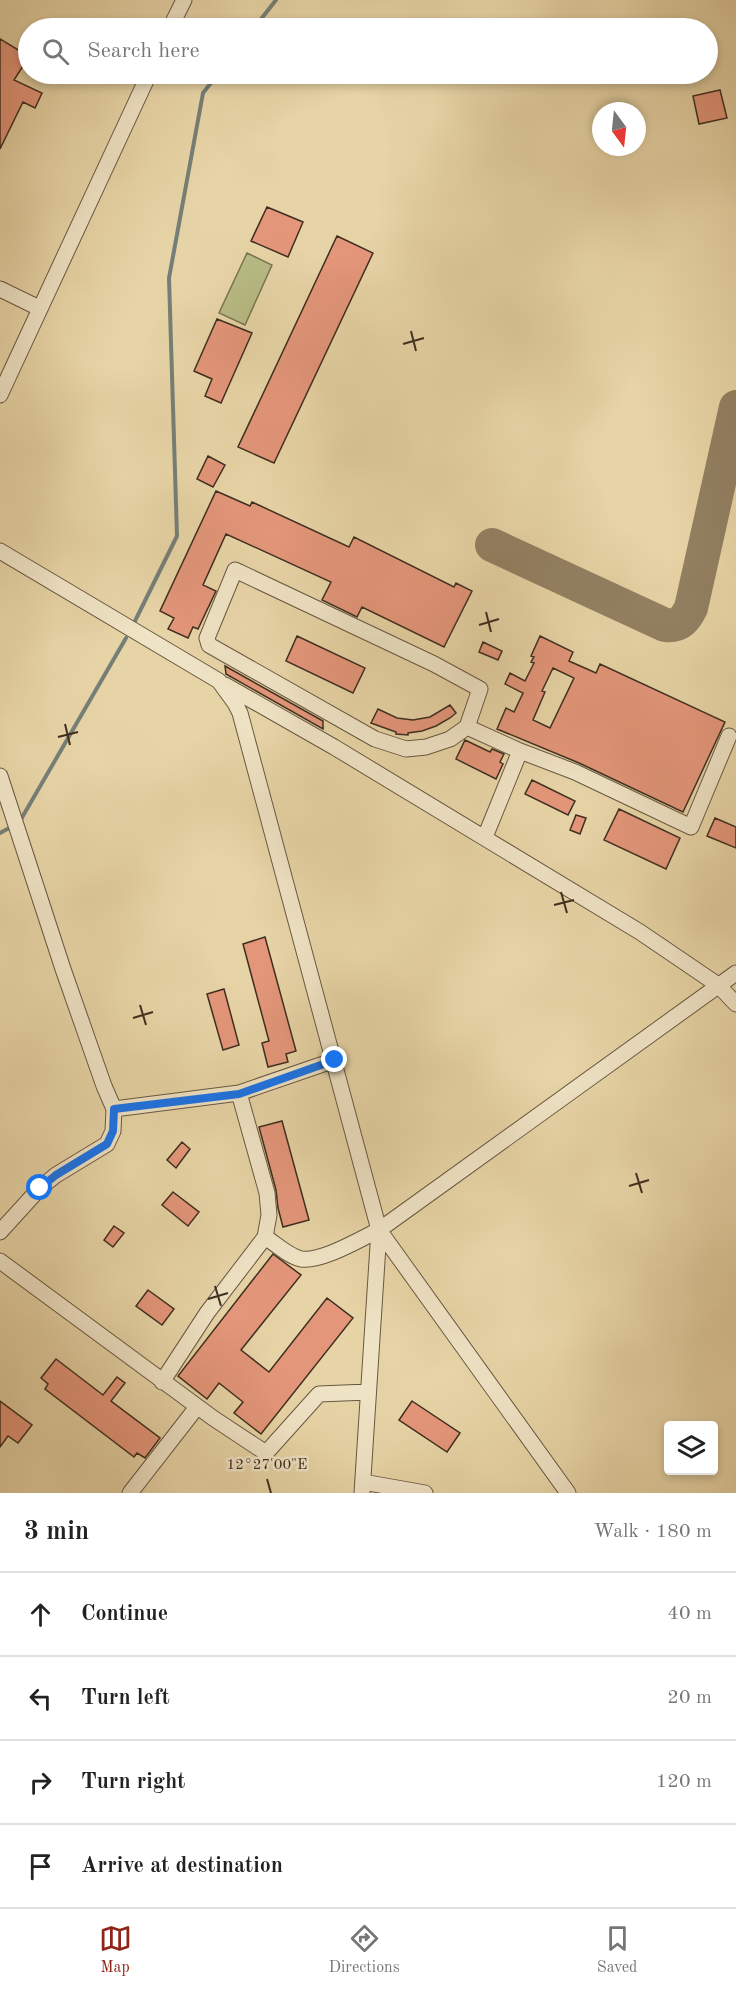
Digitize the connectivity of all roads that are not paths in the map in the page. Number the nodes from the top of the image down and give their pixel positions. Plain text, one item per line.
1 (184, 0) edge
2 (175, 18) edge
3 (144, 84) edge
4 (0, 289) edge
5 (39, 308) junction
6 (0, 395) edge
7 (0, 551) edge
8 (219, 681) junction
9 (467, 727) junction
10 (355, 729) junction
11 (729, 736) dead end
12 (520, 751) junction
13 (343, 752) junction
14 (0, 776) edge
15 (486, 837) junction
16 (736, 973) edge
17 (718, 986) junction
18 (736, 1004) edge
19 (335, 1060) junction
20 (239, 1094) junction
21 (114, 1109) junction
22 (379, 1230) junction
23 (0, 1232) edge
24 (265, 1237) junction
25 (0, 1261) edge
26 (162, 1382) junction
27 (369, 1392) junction
28 (197, 1407) junction
29 (363, 1488) edge
30 (393, 1490) edge
31 (130, 1493) edge
32 (425, 1493) edge
33 (568, 1493) edge

1 - 2 lane
3 - 5 lane
4 - 5 lane
5 - 6 lane
7 - 8 lane
8 - 13 lane
8 - 19 lane
9 - 10 lane
9 - 10 lane
9 - 12 lane
10 - 13 lane
11 - 12 lane
12 - 15 lane
13 - 15 lane
14 - 21 lane
15 - 17 lane
16 - 17 lane
17 - 18 lane
17 - 22 lane
19 - 20 lane
19 - 22 lane
20 - 21 lane
20 - 24 lane
21 - 23 lane
22 - 24 lane
22 - 27 lane
22 - 33 lane
24 - 26 lane
25 - 26 lane
26 - 28 lane
27 - 28 lane
27 - 29 lane
28 - 31 lane
29 - 30 lane
30 - 32 lane

